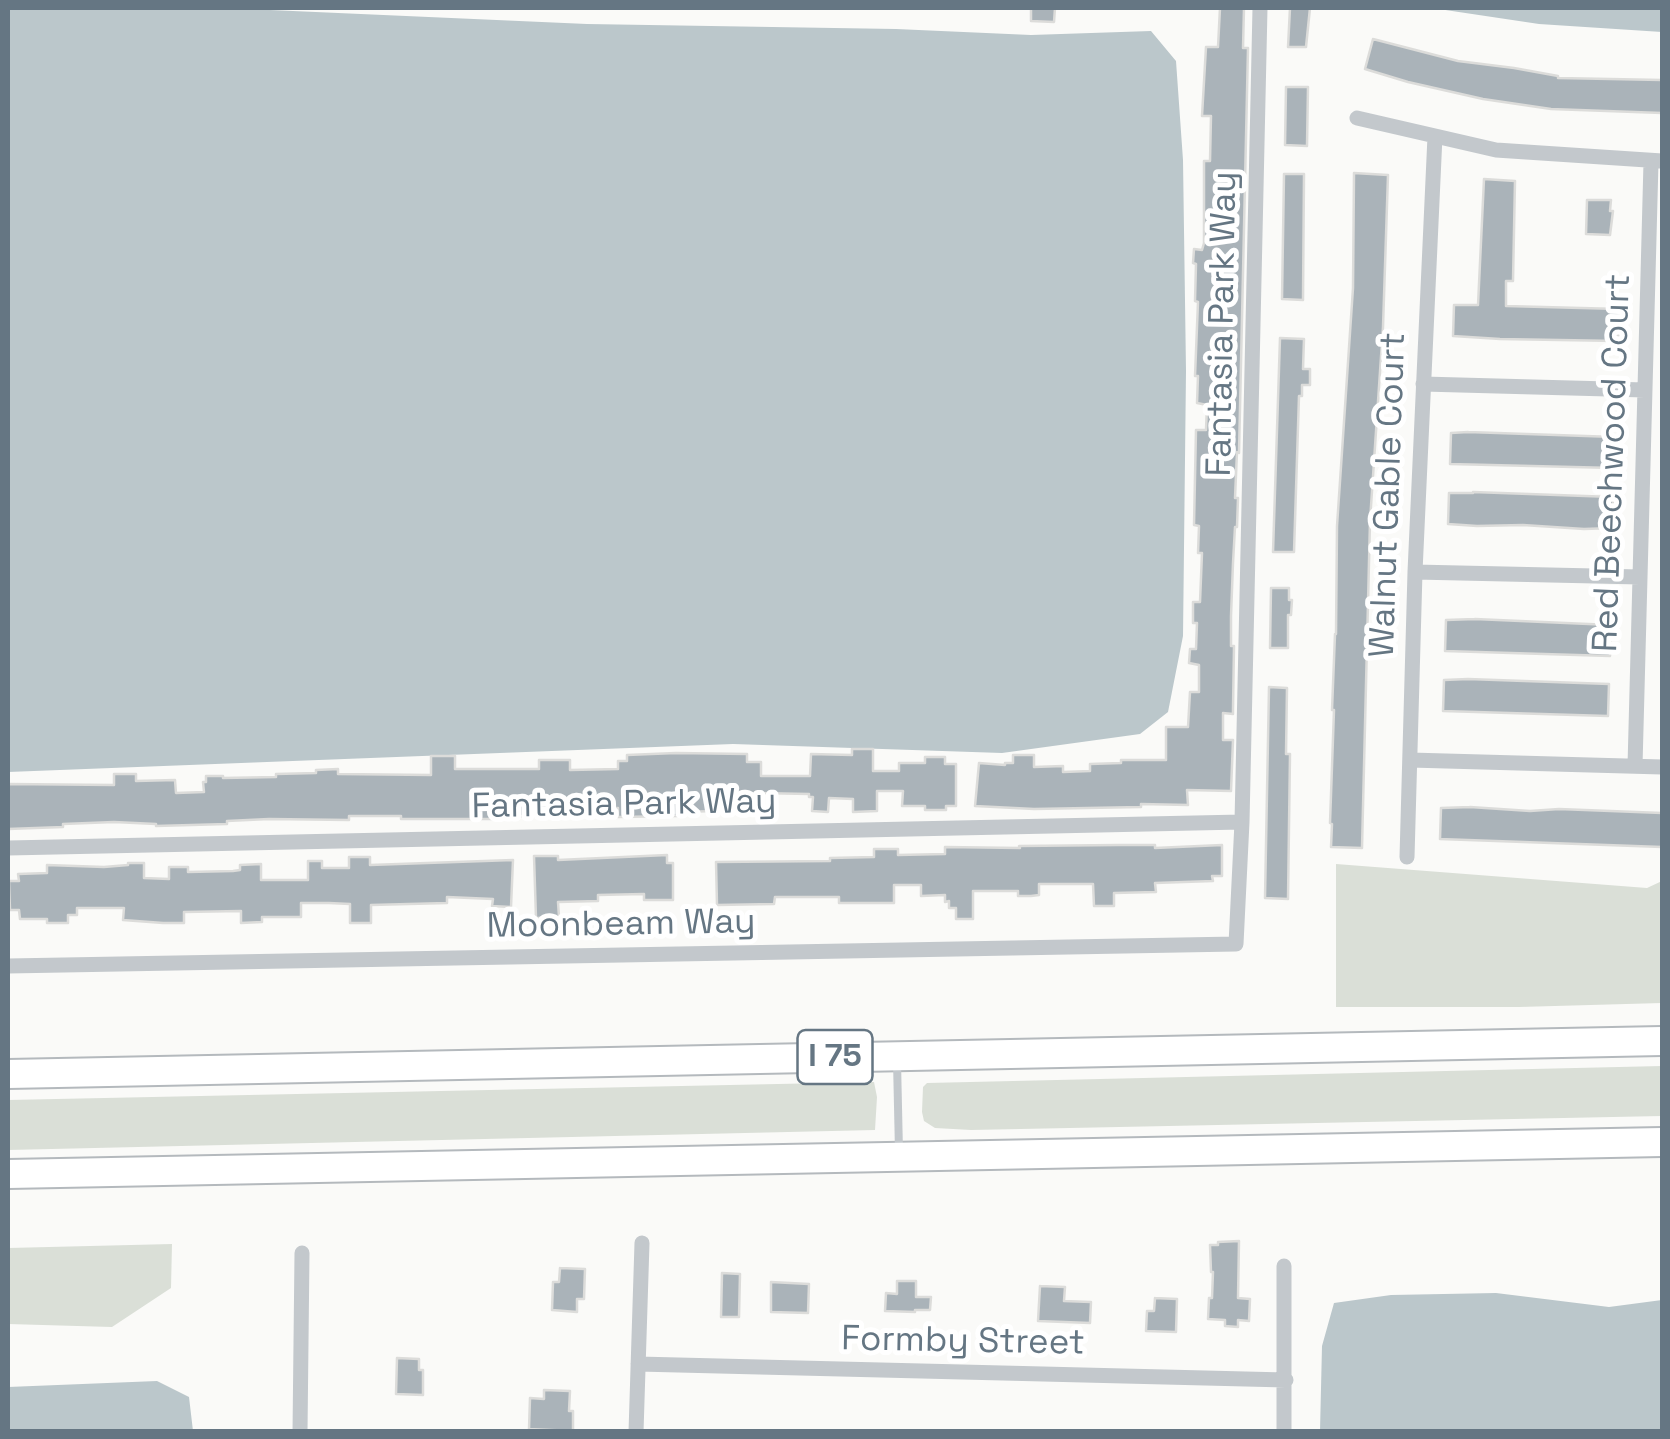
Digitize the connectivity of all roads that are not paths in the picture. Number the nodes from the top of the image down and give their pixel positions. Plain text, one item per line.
1 (1260, 8) edge
2 (1357, 118) dead end
3 (1435, 136) junction
4 (1657, 161) edge
5 (1423, 384) junction
6 (1645, 390) junction
7 (1415, 572) junction
8 (1640, 577) junction
9 (1410, 760) junction
10 (1635, 766) junction
11 (1662, 767) edge
12 (1242, 822) junction
13 (8, 848) edge
14 (1408, 857) dead end
15 (1236, 944) joint
16 (8, 966) edge
17 (1662, 1041) edge
18 (897, 1056) junction
19 (8, 1074) edge
20 (1662, 1142) edge
21 (898, 1156) junction
22 (8, 1174) edge
23 (642, 1244) dead end
24 (302, 1253) dead end
25 (1284, 1266) dead end
26 (638, 1364) junction
27 (1286, 1380) junction
28 (300, 1432) edge
29 (636, 1432) edge
30 (1284, 1432) edge

1 - 12 street, Fantasia Park Way
2 - 3 street
3 - 4 street
3 - 5 street, Walnut Gable Court
4 - 6 street, Red Beechwood Court
5 - 6 street
5 - 7 street, Walnut Gable Court
6 - 8 street, Red Beechwood Court
7 - 8 street
7 - 9 street, Walnut Gable Court
8 - 10 street, Red Beechwood Court
9 - 10 street
9 - 14 street, Walnut Gable Court
10 - 11 street
12 - 13 street, Fantasia Park Way
12 - 15 street, Fantasia Park Way
15 - 16 street, Moonbeam Way
17 - 18 highway, I 75
18 - 19 highway, I 75
18 - 21 lane
20 - 21 highway
21 - 22 highway
23 - 26 street
24 - 28 street
25 - 27 street
26 - 27 street, Formby Street
26 - 29 street
27 - 30 street

